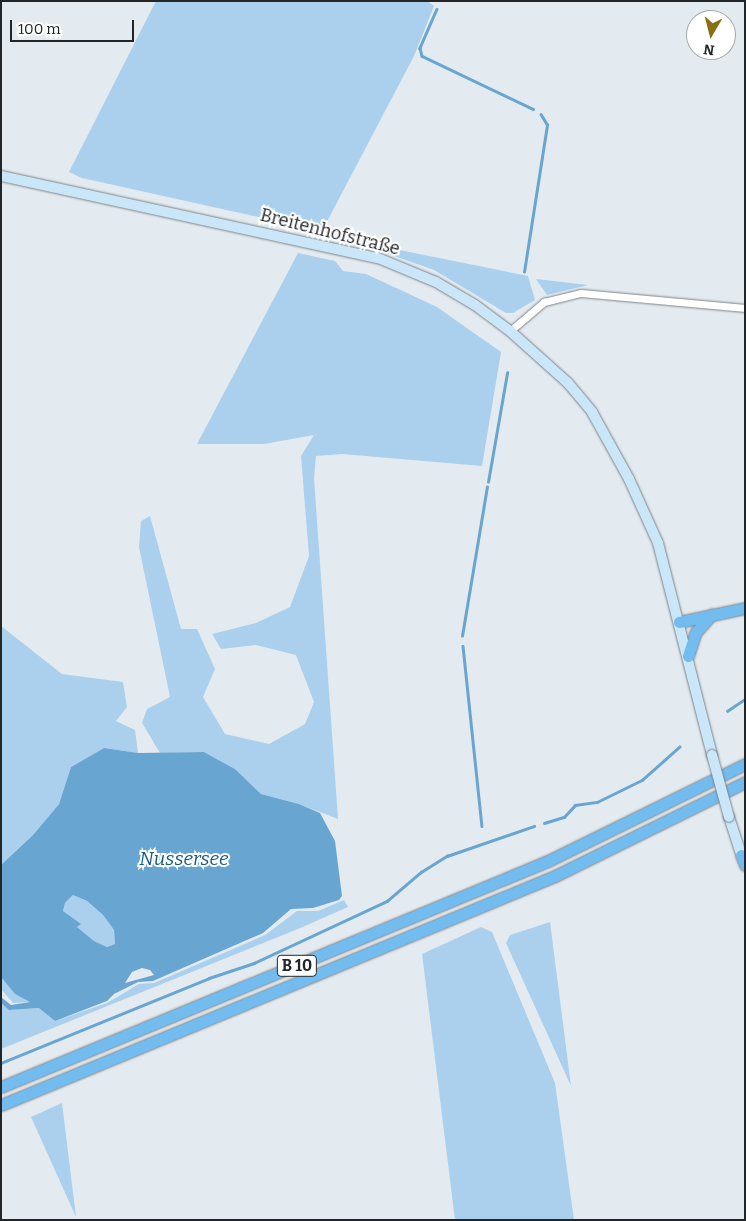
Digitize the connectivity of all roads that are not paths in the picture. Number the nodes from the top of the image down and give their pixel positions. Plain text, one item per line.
1 (1, 176) edge
2 (745, 308) edge
3 (510, 332) junction
4 (745, 608) edge
5 (712, 614) junction
6 (679, 622) junction
7 (688, 656) junction
8 (745, 764) edge
9 (745, 782) edge
10 (743, 860) edge
11 (1, 1087) edge
12 (1, 1104) edge

1 - 3 main road, Breitenhofstraße
2 - 3 street
3 - 6 main road, Breitenhofstraße
4 - 5 highway
5 - 6 highway
5 - 7 highway
6 - 7 main road, Breitenhofstraße
7 - 10 main road, Breitenhofstraße, bridge
8 - 11 highway, B 10
9 - 12 highway, B 10

